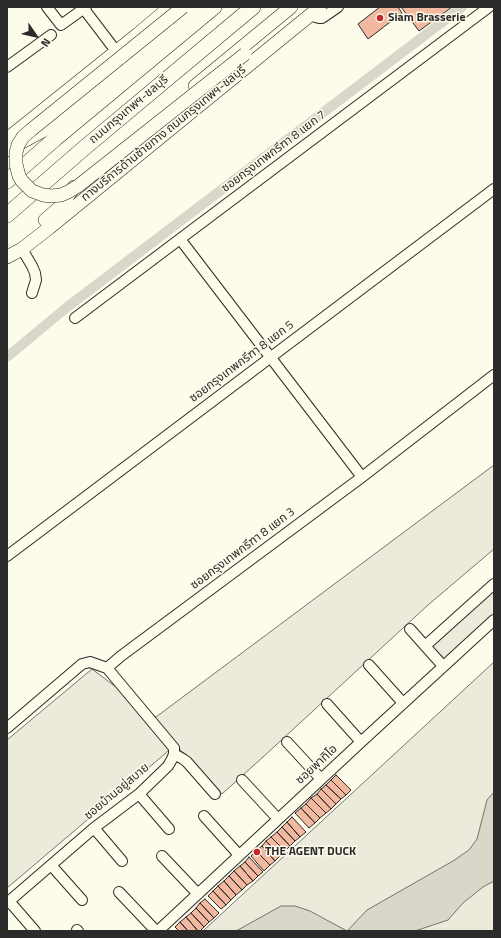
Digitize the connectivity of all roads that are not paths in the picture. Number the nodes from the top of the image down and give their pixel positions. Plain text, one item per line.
1 (47, 7) edge
2 (170, 7) edge
3 (183, 7) edge
4 (199, 7) edge
5 (214, 7) edge
6 (253, 7) edge
7 (291, 7) edge
8 (338, 7) edge
9 (489, 7) edge
10 (85, 8) edge
11 (312, 9) edge
12 (51, 35) dead end
13 (116, 51) junction
14 (7, 67) edge
15 (7, 139) edge
16 (7, 150) edge
17 (7, 181) edge
18 (494, 189) edge
19 (7, 216) edge
20 (180, 238) junction
21 (22, 249) junction
22 (7, 256) edge
23 (32, 292) dead end
24 (75, 318) dead end
25 (270, 357) junction
26 (494, 376) edge
27 (362, 477) junction
28 (7, 556) edge
29 (494, 584) edge
30 (494, 620) edge
31 (410, 629) dead end
32 (425, 646) junction
33 (369, 665) dead end
34 (444, 666) junction
35 (107, 668) junction
36 (403, 703) junction
37 (327, 704) dead end
38 (7, 728) edge
39 (286, 742) dead end
40 (361, 742) junction
41 (174, 754) junction
42 (321, 779) junction
43 (242, 780) dead end
44 (139, 794) junction
45 (215, 794) dead end
46 (204, 816) dead end
47 (278, 819) junction
48 (94, 828) junction
49 (169, 829) dead end
50 (239, 855) junction
51 (162, 856) dead end
52 (122, 861) dead end
53 (51, 865) junction
54 (119, 892) dead end
55 (198, 894) junction
56 (82, 900) dead end
57 (8, 902) edge
58 (35, 931) edge
59 (157, 931) edge

1 - 10 street
2 - 13 main road
3 - 11 main road, bridge
4 - 16 main road
5 - 17 highway, ถนนกรุงเทพฯ-ชลบุรี
6 - 19 highway, ถนนกรุงเทพฯ-ชลบุรี
7 - 22 main road, ทางบริการด้านซ้ายทาง ถนนกรุงเทพฯ-ชลบุรี
8 - 11 street
9 - 20 street, ซอยกรุงเทพกรีฑา 8 แยก 7
10 - 13 street
11 - 21 main road, ทางบริการด้านซ้ายทาง ถนนกรุงเทพฯ-ชลบุรี
12 - 14 street
13 - 15 main road
18 - 25 street, ซอยกรุงเทพกรีฑา 8 แยก 5
20 - 24 street, ซอยกรุงเทพกรีฑา 8 แยก 7
20 - 25 street
21 - 22 main road, ทางบริการด้านซ้ายทาง ถนนกรุงเทพฯ-ชลบุรี
21 - 23 street
25 - 27 street
25 - 28 street, ซอยกรุงเทพกรีฑา 8 แยก 5
26 - 27 street, ซอยกรุงเทพกรีฑา 8 แยก 3
27 - 35 street, ซอยกรุงเทพกรีฑา 8 แยก 3
29 - 32 street
30 - 34 street, ซอยพาทิโอ
31 - 32 street
32 - 34 street
33 - 36 street
34 - 36 street, ซอยพาทิโอ
35 - 38 street
35 - 41 street
36 - 40 street, ซอยพาทิโอ
37 - 40 street
39 - 42 street
40 - 42 street, ซอยพาทิโอ
41 - 44 street, ซอยบ้านอยู่สบาย
41 - 45 street
42 - 47 street, ซอยพาทิโอ
43 - 47 street
44 - 48 street, ซอยบ้านอยู่สบาย
44 - 49 street
46 - 50 street
47 - 50 street, ซอยพาทิโอ
48 - 52 street
48 - 53 street, ซอยบ้านอยู่สบาย
50 - 55 street, ซอยพาทิโอ
51 - 55 street
53 - 56 street
53 - 57 street, ซอยบ้านอยู่สบาย
54 - 59 street
55 - 59 street, ซอยพาทิโอ
57 - 58 street

